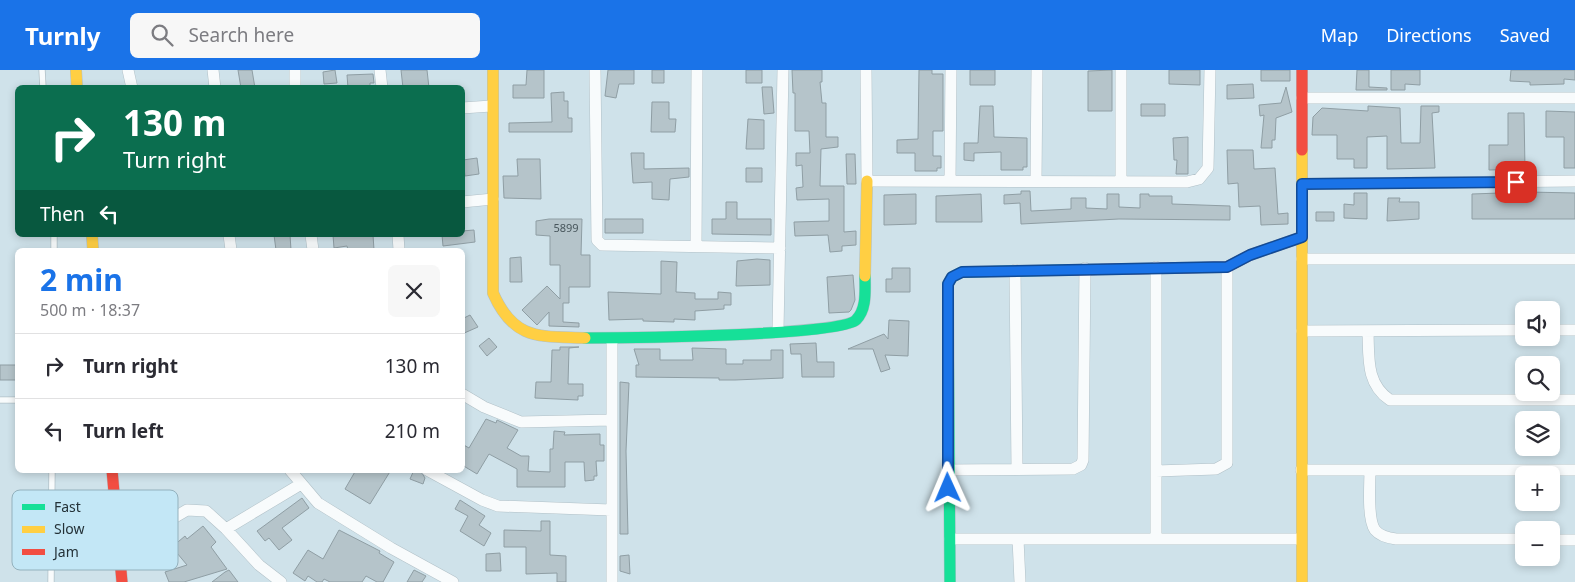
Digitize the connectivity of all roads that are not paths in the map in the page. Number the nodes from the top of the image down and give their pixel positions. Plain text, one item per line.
1 (42, 70) edge
2 (76, 70) edge
3 (128, 70) edge
4 (213, 70) edge
5 (295, 70) edge
6 (380, 70) edge
7 (493, 70) edge
8 (595, 70) edge
9 (698, 70) edge
10 (783, 70) edge
11 (866, 70) edge
12 (951, 70) edge
13 (1037, 70) edge
14 (1122, 70) edge
15 (1210, 70) edge
16 (1302, 70) edge
17 (43, 85) edge
18 (77, 85) edge
19 (131, 85) edge
20 (215, 85) edge
21 (295, 85) edge
22 (382, 85) edge
23 (1302, 98) junction
24 (1575, 98) edge
25 (491, 106) junction
26 (465, 108) edge
27 (867, 180) junction
28 (950, 181) junction
29 (1036, 181) junction
30 (1575, 181) edge
31 (1122, 182) junction
32 (1302, 184) junction
33 (493, 199) junction
34 (465, 202) edge
35 (1302, 237) junction
36 (696, 246) junction
37 (780, 248) junction
38 (1302, 259) junction
39 (1575, 260) edge
40 (1156, 267) junction
41 (1227, 267) junction
42 (1085, 268) junction
43 (1015, 270) junction
44 (1515, 330) edge
45 (1560, 330) edge
46 (1575, 330) edge
47 (778, 331) junction
48 (1302, 331) junction
49 (1368, 332) junction
50 (612, 339) junction
51 (465, 396) edge
52 (0, 400) edge
53 (15, 400) edge
54 (1575, 400) edge
55 (611, 420) junction
56 (1017, 469) junction
57 (948, 470) junction
58 (1301, 470) junction
59 (1370, 470) junction
60 (1575, 470) edge
61 (1156, 471) junction
62 (52, 473) edge
63 (112, 473) edge
64 (292, 473) edge
65 (432, 473) edge
66 (301, 484) junction
67 (52, 490) edge
68 (114, 490) edge
69 (611, 510) junction
70 (178, 515) edge
71 (226, 529) junction
72 (1018, 539) junction
73 (1156, 539) junction
74 (1300, 539) junction
75 (950, 540) junction
76 (1515, 540) edge
77 (1560, 540) edge
78 (1575, 540) edge
79 (281, 582) edge
80 (453, 582) edge
81 (612, 582) edge
82 (950, 582) edge
83 (1020, 582) edge
84 (1302, 582) edge

1 - 17 lane
2 - 18 street
3 - 19 street
4 - 20 street
5 - 21 street
6 - 22 street
7 - 25 street
8 - 36 street
9 - 36 street
10 - 37 street
11 - 27 street
12 - 28 street
13 - 29 street
14 - 31 street
15 - 31 street
16 - 23 street
23 - 24 street
23 - 32 street
25 - 26 street
25 - 33 street
27 - 28 street
27 - 47 street
28 - 29 street
29 - 31 street
30 - 32 street
32 - 35 street
33 - 34 street
33 - 50 street
35 - 38 street
35 - 41 street
36 - 37 street
37 - 47 street
38 - 39 street
38 - 48 street
40 - 41 street
40 - 42 street
40 - 61 street
41 - 61 street
42 - 43 street
42 - 56 street
43 - 56 street
43 - 57 street
44 - 49 street
45 - 46 street
47 - 50 street
48 - 49 street
48 - 58 street
49 - 54 street
50 - 55 street
51 - 55 street
52 - 53 lane
55 - 69 street
56 - 57 street
57 - 75 street
58 - 59 street
58 - 74 street
59 - 60 street
59 - 76 street
61 - 73 street
62 - 67 lane
63 - 68 street
64 - 66 street
65 - 69 street
66 - 71 street
66 - 80 street
69 - 81 street
70 - 71 street
71 - 79 street
72 - 73 street
72 - 75 street
72 - 83 street
73 - 74 street
74 - 84 street
75 - 82 street
77 - 78 street

